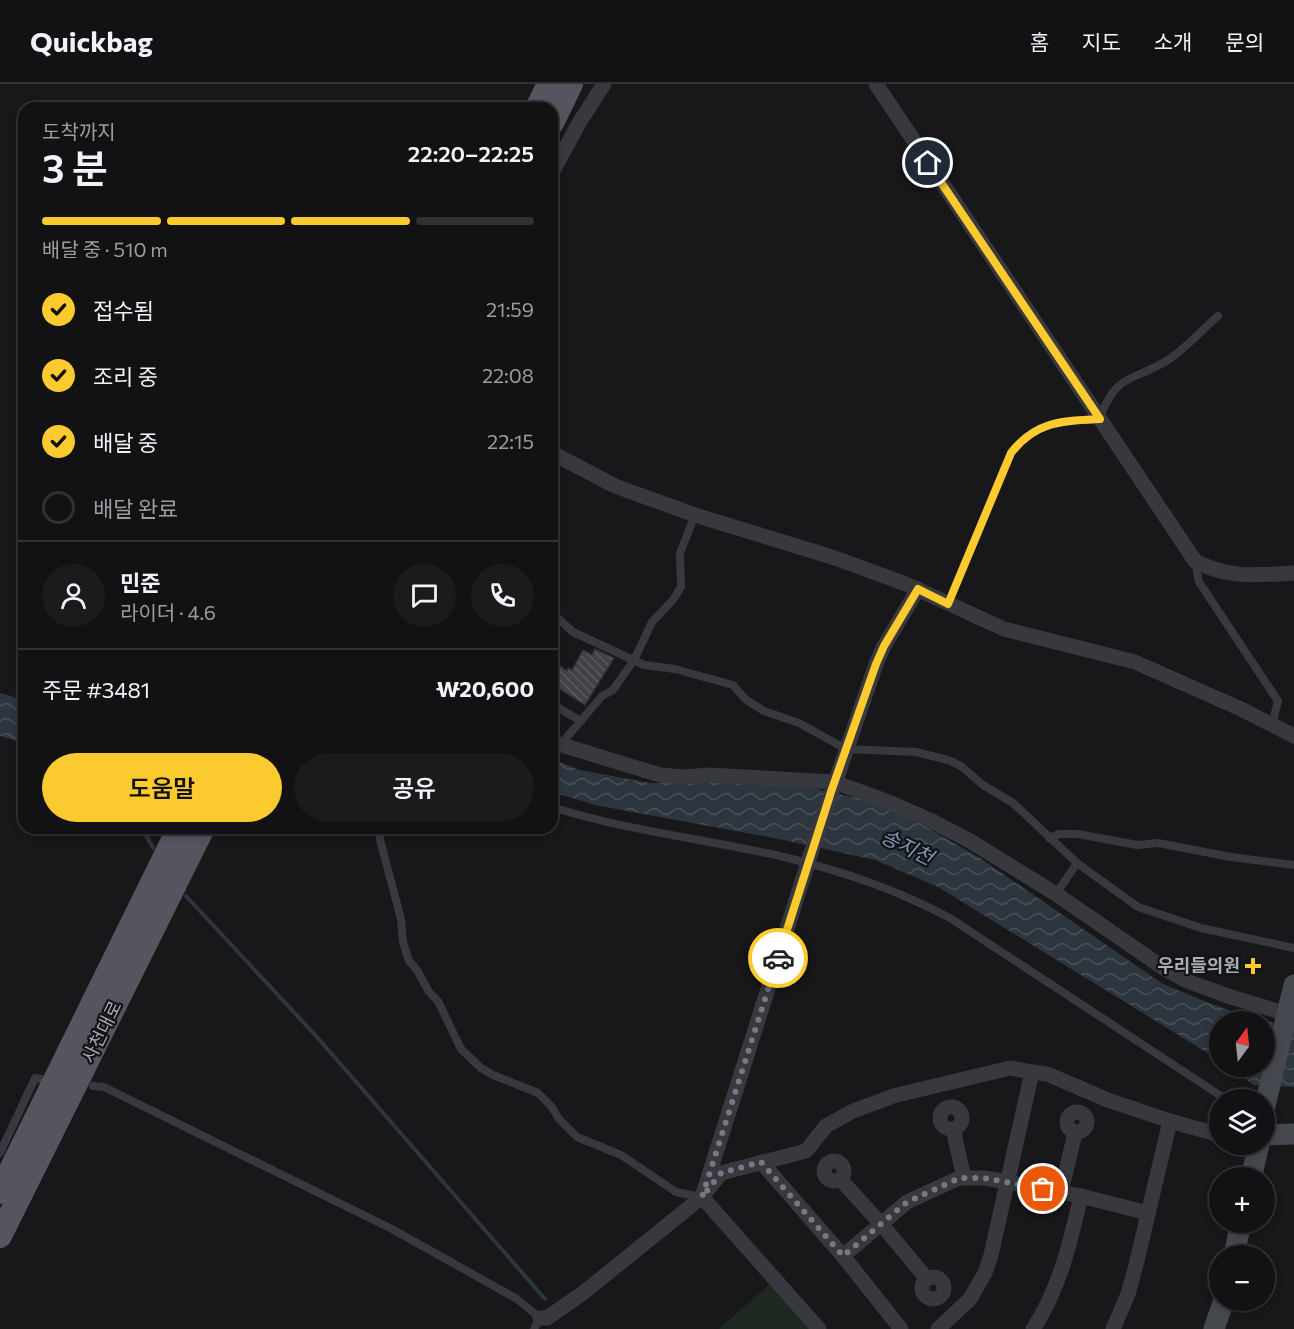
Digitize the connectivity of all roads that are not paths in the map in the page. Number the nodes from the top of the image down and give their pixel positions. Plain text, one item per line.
1 (549, 84) edge
2 (571, 84) edge
3 (604, 84) edge
4 (876, 84) edge
5 (540, 102) edge
6 (558, 111) edge
7 (558, 162) edge
8 (1218, 316) dead end
9 (1100, 419) junction
10 (558, 456) edge
11 (695, 515) junction
12 (1195, 561) junction
13 (1294, 573) edge
14 (918, 589) junction
15 (948, 604) junction
16 (558, 618) edge
17 (634, 660) junction
18 (558, 708) edge
19 (581, 722) junction
20 (1272, 725) junction
21 (1294, 736) edge
22 (558, 741) edge
23 (558, 744) edge
24 (846, 749) junction
25 (833, 785) junction
26 (558, 808) edge
27 (176, 834) edge
28 (200, 834) edge
29 (380, 834) edge
30 (1049, 838) junction
31 (809, 859) junction
32 (1077, 863) junction
33 (1294, 865) edge
34 (1056, 894) junction
35 (1294, 948) edge
36 (1294, 985) edge
37 (1289, 1017) edge
38 (1032, 1072) junction
39 (46, 1080) dead end
40 (93, 1086) dead end
41 (1210, 1089) edge
42 (1270, 1089) edge
43 (1170, 1121) junction
44 (953, 1129) dead end
45 (1075, 1132) dead end
46 (1209, 1132) edge
47 (1275, 1134) edge
48 (1294, 1134) edge
49 (0, 1154) edge
50 (761, 1162) junction
51 (964, 1178) junction
52 (840, 1179) dead end
53 (1008, 1182) junction
54 (0, 1192) edge
55 (1061, 1192) junction
56 (1081, 1196) junction
57 (702, 1197) junction
58 (1148, 1213) junction
59 (882, 1225) junction
60 (0, 1236) edge
61 (843, 1256) junction
62 (927, 1279) dead end
63 (1220, 1311) edge
64 (540, 1322) edge
65 (819, 1329) edge
66 (902, 1329) edge
67 (938, 1329) edge
68 (1033, 1329) edge
69 (1113, 1329) edge
70 (1214, 1329) edge

1 - 5 main road
2 - 6 main road
3 - 7 street
4 - 9 street
8 - 9 lane
9 - 12 street
9 - 15 lane
10 - 11 street
11 - 14 street
11 - 17 lane
12 - 13 street
12 - 20 lane
14 - 15 street
14 - 24 street
15 - 20 street
16 - 17 lane
17 - 19 lane
17 - 24 lane
18 - 19 lane
19 - 22 lane
20 - 21 street
23 - 25 street
24 - 25 street
24 - 30 lane
25 - 31 street
25 - 34 street
26 - 31 lane
27 - 54 main road, 사천대로
28 - 60 main road, 사천대로
29 - 57 lane
30 - 32 lane
30 - 33 lane
31 - 41 lane
31 - 57 street
32 - 34 lane
32 - 35 lane
34 - 37 street
36 - 37 street
37 - 42 street
38 - 43 street
38 - 50 street
38 - 53 street
39 - 49 lane
40 - 64 lane
43 - 46 street
43 - 58 street
44 - 51 street
45 - 55 street
47 - 48 street
50 - 57 street
50 - 61 street
51 - 53 street
51 - 59 street
52 - 59 street
53 - 55 street
53 - 67 street
55 - 56 street
56 - 58 street
56 - 68 street
57 - 64 street
57 - 65 street
58 - 69 street
59 - 61 street
59 - 62 street
61 - 66 street
63 - 70 street

